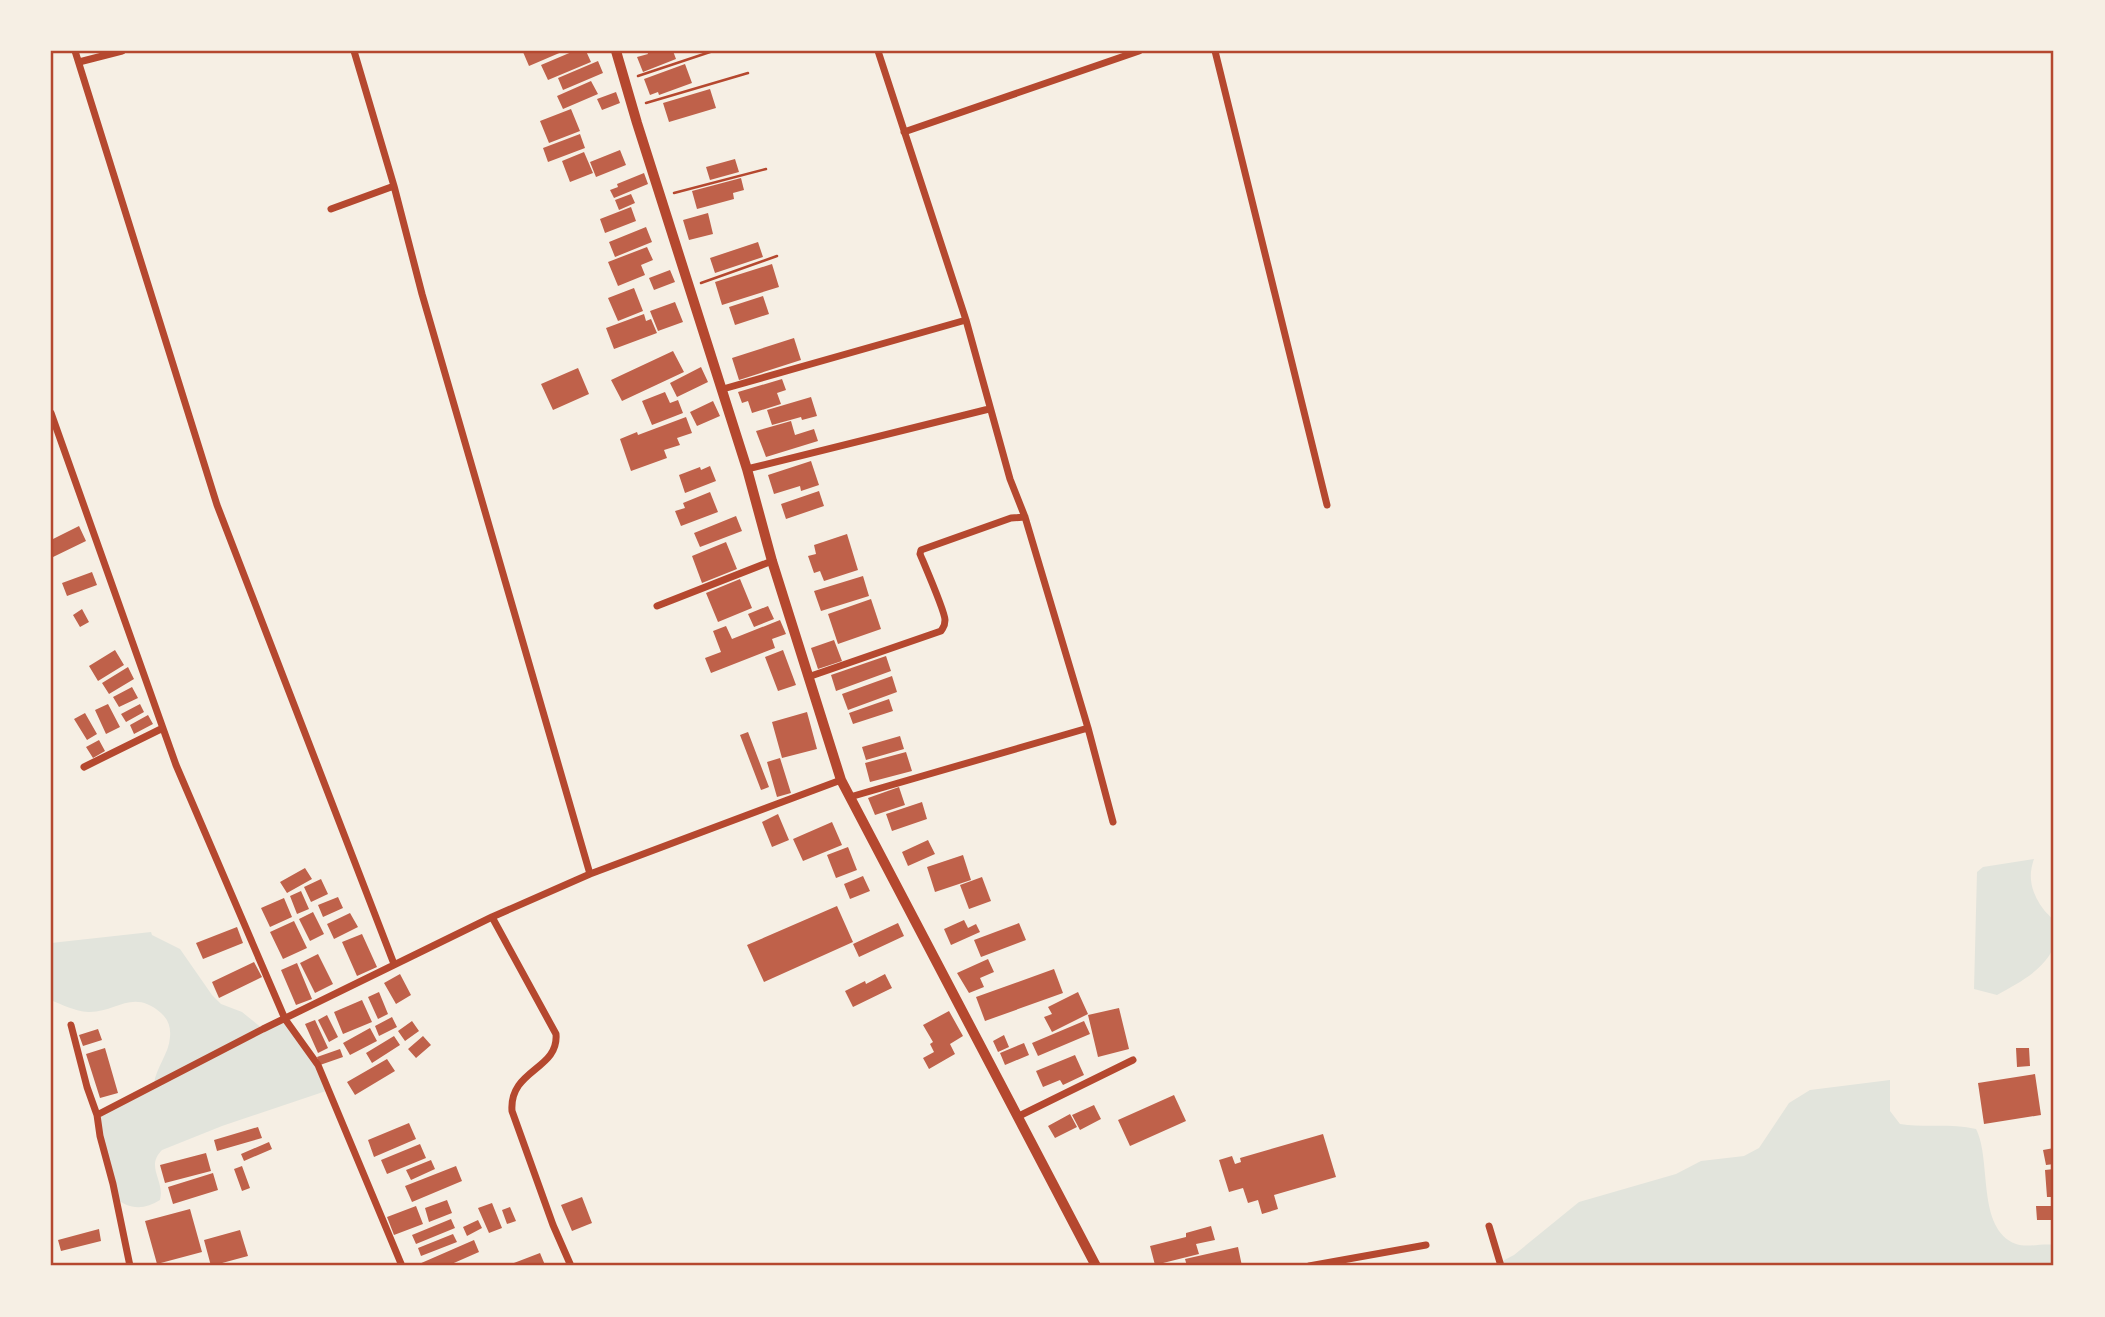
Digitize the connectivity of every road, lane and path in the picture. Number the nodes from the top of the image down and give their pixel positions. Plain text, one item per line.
1 (75, 51) edge
2 (122, 51) edge
3 (354, 51) edge
4 (616, 51) edge
5 (712, 51) edge
6 (878, 51) edge
7 (1139, 51) edge
8 (1215, 51) edge
9 (79, 62) junction
10 (748, 73) dead end
11 (625, 80) junction
12 (632, 107) junction
13 (904, 132) junction
14 (766, 169) dead end
15 (394, 186) junction
16 (661, 197) junction
17 (331, 209) dead end
18 (778, 256) dead end
19 (690, 286) junction
20 (966, 320) junction
21 (723, 389) junction
22 (989, 409) junction
23 (51, 413) edge
24 (747, 469) junction
25 (1327, 505) dead end
26 (1024, 517) junction
27 (772, 561) junction
28 (657, 606) dead end
29 (808, 677) junction
30 (1088, 728) junction
31 (161, 729) junction
32 (84, 767) dead end
33 (841, 780) junction
34 (850, 797) junction
35 (1113, 822) dead end
36 (590, 874) junction
37 (492, 918) junction
38 (394, 964) junction
39 (285, 1019) junction
40 (71, 1025) dead end
41 (1133, 1060) dead end
42 (97, 1115) junction
43 (1019, 1116) junction
44 (1489, 1226) dead end
45 (1426, 1245) dead end
46 (130, 1266) edge
47 (402, 1266) edge
48 (571, 1266) edge
49 (1096, 1266) edge
50 (1309, 1266) edge
51 (1501, 1266) edge

1 - 9 street
2 - 9 street
3 - 15 street
4 - 11 main road
5 - 11 path
6 - 13 street
7 - 13 street
8 - 25 street
9 - 38 street
10 - 12 path
11 - 12 main road
12 - 16 main road
13 - 20 street
14 - 16 path
15 - 17 street
15 - 36 street
16 - 19 main road
18 - 19 path
19 - 21 main road
20 - 21 street
20 - 22 street
21 - 24 main road
22 - 24 street
22 - 26 street
23 - 31 street
24 - 27 main road
26 - 29 street
26 - 30 street
27 - 28 street
27 - 29 main road
29 - 33 main road
30 - 34 street
30 - 35 street
31 - 32 street
31 - 39 street
33 - 34 main road
33 - 36 street
34 - 43 main road
36 - 37 street
37 - 38 street
37 - 48 street
38 - 39 street
39 - 42 street
39 - 47 street
40 - 42 street
41 - 43 street
42 - 46 street
43 - 49 main road
44 - 51 street
45 - 50 street

